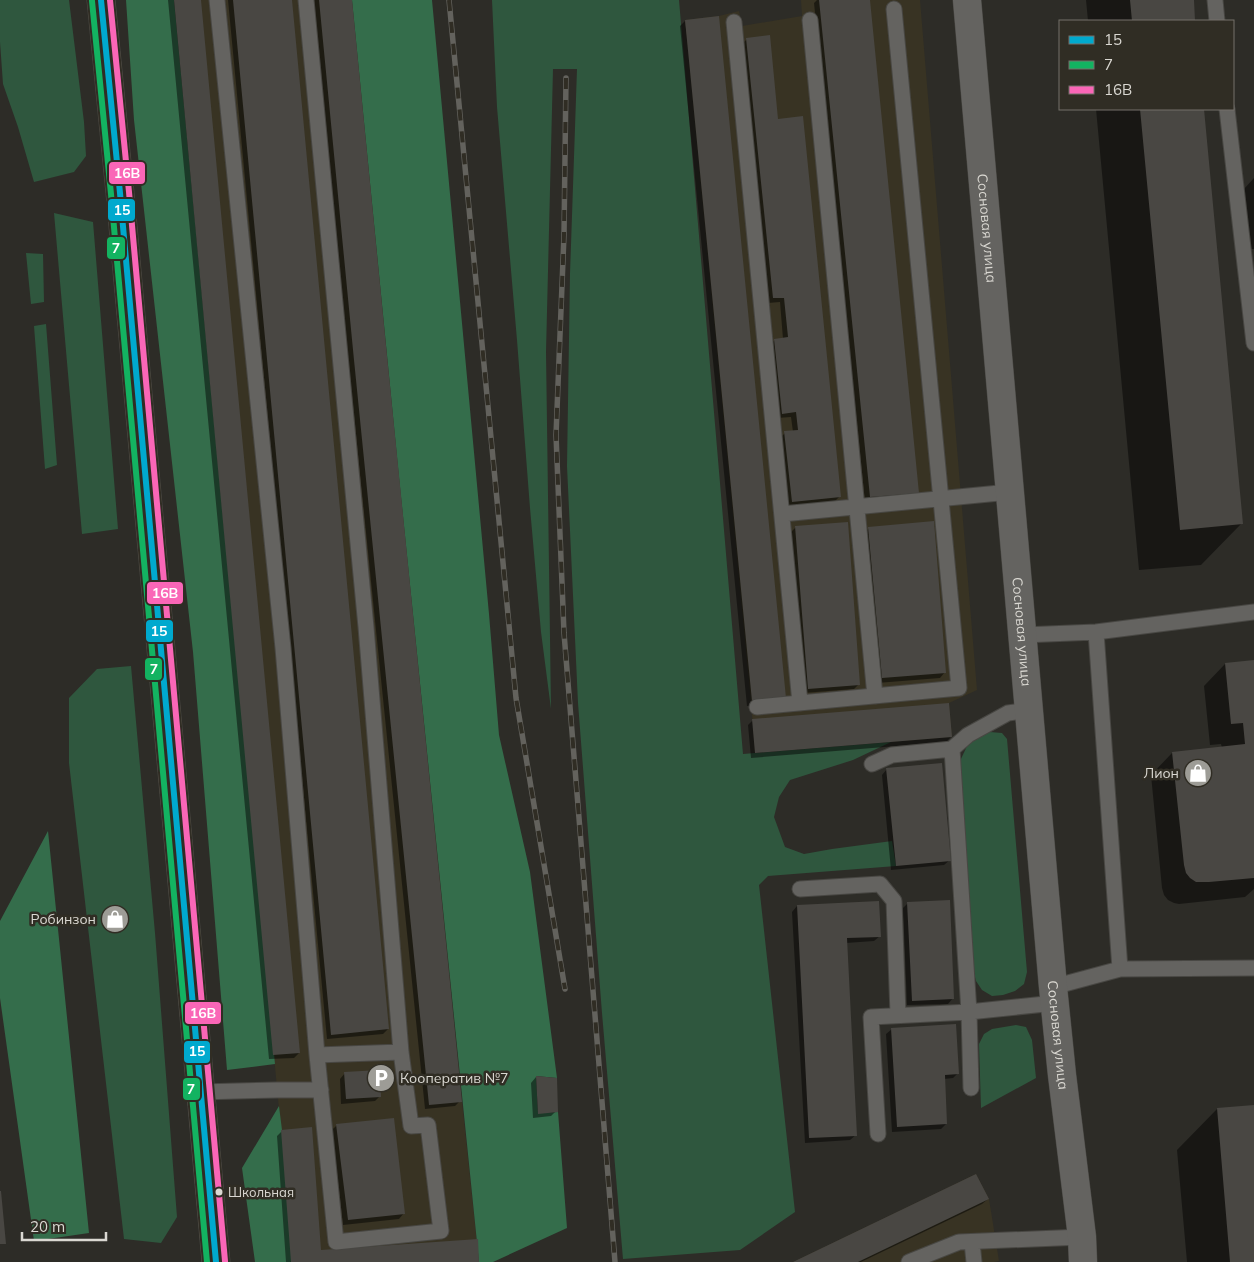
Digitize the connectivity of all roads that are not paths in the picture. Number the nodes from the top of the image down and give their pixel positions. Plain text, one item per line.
1 (101, 0) edge
2 (217, 0) edge
3 (306, 0) edge
4 (967, 0) edge
5 (1215, 0) edge
6 (894, 10) dead end
7 (810, 20) dead end
8 (1217, 20) edge
9 (734, 22) dead end
10 (1227, 110) edge
11 (1248, 241) edge
12 (1254, 343) edge
13 (1010, 492) junction
14 (941, 499) junction
15 (857, 507) junction
16 (782, 514) junction
17 (1254, 612) edge
18 (1096, 632) junction
19 (1023, 635) junction
20 (875, 696) junction
21 (800, 703) junction
22 (756, 707) dead end
23 (1029, 710) junction
24 (952, 749) junction
25 (872, 764) dead end
26 (800, 889) dead end
27 (1254, 968) edge
28 (1120, 969) junction
29 (1054, 995) junction
30 (969, 1012) junction
31 (898, 1016) junction
32 (401, 1052) junction
33 (317, 1055) junction
34 (971, 1088) dead end
35 (321, 1090) junction
36 (200, 1092) junction
37 (878, 1134) dead end
38 (972, 1242) junction
39 (1083, 1249) edge
40 (216, 1262) edge
41 (909, 1262) edge
42 (974, 1262) edge

1 - 36 main road
2 - 33 lane
3 - 32 lane
4 - 13 street, Сосновая улица
5 - 8 lane
6 - 14 lane
7 - 15 lane
9 - 16 lane
10 - 11 lane
11 - 12 lane
13 - 14 lane
13 - 19 street, Сосновая улица
14 - 15 lane
14 - 20 lane
15 - 16 lane
15 - 20 lane
16 - 21 lane
17 - 18 lane
18 - 19 lane
18 - 28 lane
19 - 23 street, Сосновая улица
20 - 21 lane
21 - 22 lane
23 - 24 lane
23 - 29 street, Сосновая улица
24 - 25 lane
24 - 30 lane
26 - 31 lane
27 - 28 lane
28 - 29 lane
29 - 30 lane
29 - 39 street, Сосновая улица
30 - 31 lane
30 - 34 lane
31 - 37 lane
32 - 33 lane
32 - 35 lane
33 - 35 lane
35 - 36 lane
36 - 40 main road
38 - 39 lane
38 - 41 lane
38 - 42 lane

